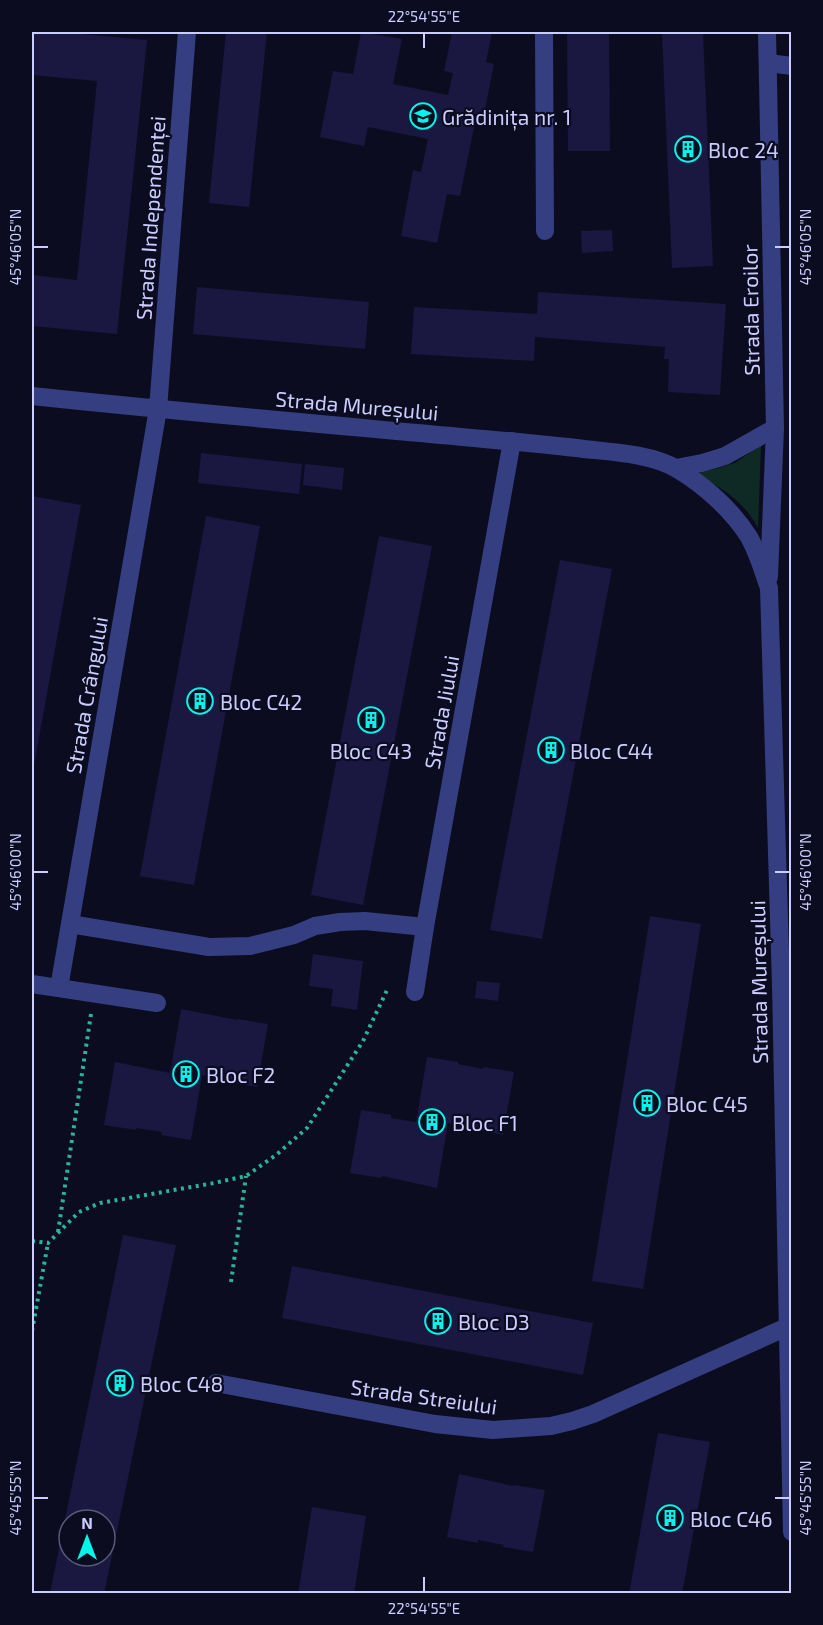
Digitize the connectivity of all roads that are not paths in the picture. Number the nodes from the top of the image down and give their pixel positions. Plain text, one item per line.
1 (187, 32) edge
2 (544, 32) edge
3 (767, 32) edge
4 (768, 63) junction
5 (792, 66) edge
6 (544, 231) dead end
7 (32, 396) edge
8 (158, 409) junction
9 (783, 430) edge
10 (512, 441) junction
11 (676, 468) junction
12 (769, 588) junction
13 (70, 924) junction
14 (425, 927) junction
15 (32, 984) edge
16 (59, 988) junction
17 (415, 992) dead end
18 (157, 1003) dead end
19 (787, 1327) junction
20 (216, 1383) dead end
21 (792, 1532) edge

1 - 8 street, Strada Independenței
2 - 6 street
3 - 4 street, Strada Eroilor
4 - 5 street
4 - 9 street, Strada Eroilor
7 - 8 street, Strada Mureșului
8 - 10 street, Strada Mureșului
8 - 13 street, Strada Crângului
9 - 11 street, Strada Mureșului
9 - 12 street, Strada Eroilor
10 - 11 street, Strada Mureșului
10 - 14 street, Strada Jiului
11 - 12 street, Strada Mureșului
12 - 19 street, Strada Mureșului
13 - 14 street
13 - 16 street, Strada Crângului
14 - 17 street, Strada Jiului
15 - 16 street
16 - 18 street
19 - 20 street, Strada Streiului
19 - 21 street, Strada Mureșului

